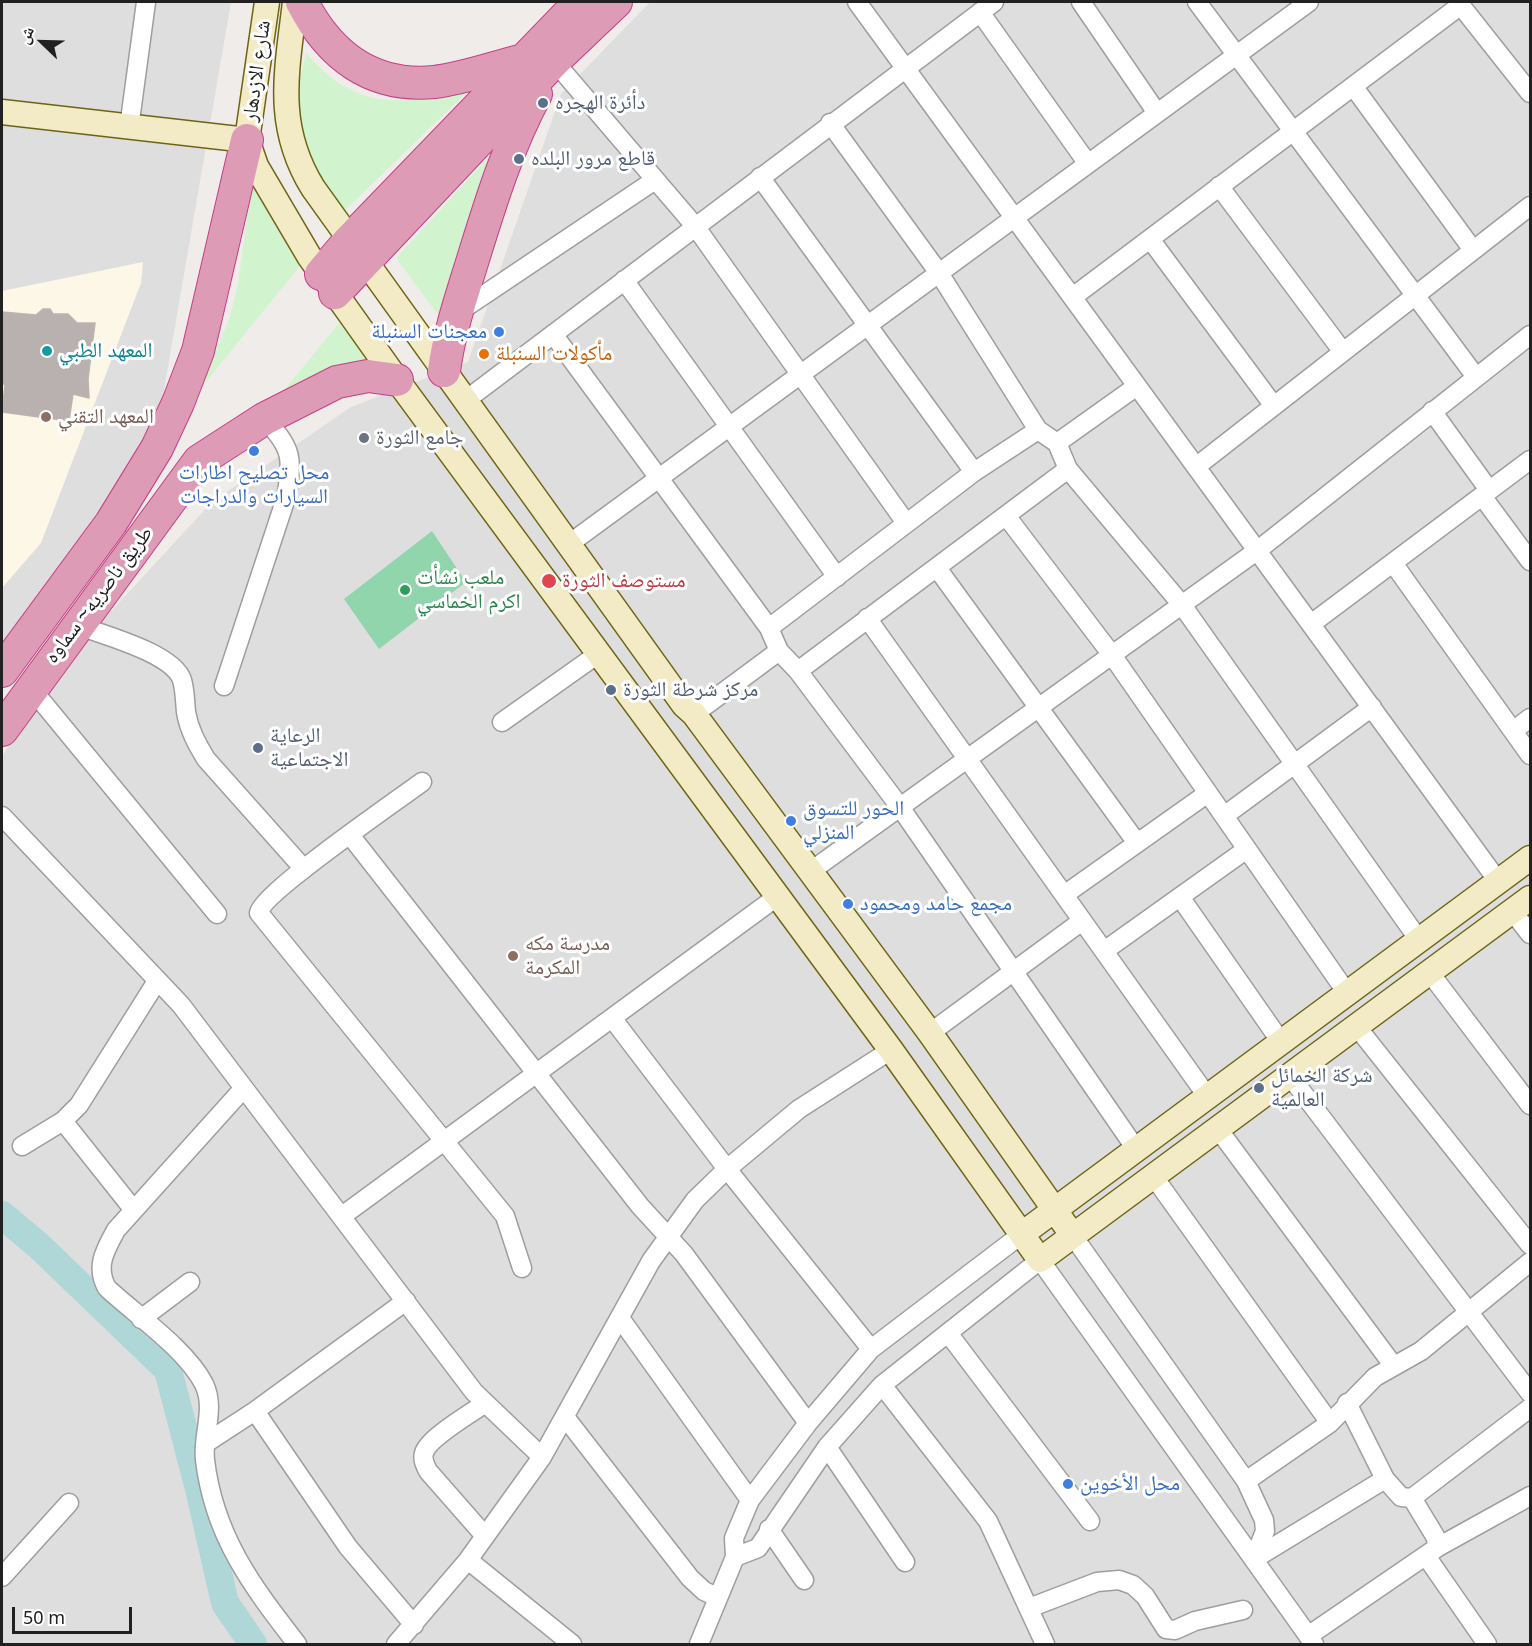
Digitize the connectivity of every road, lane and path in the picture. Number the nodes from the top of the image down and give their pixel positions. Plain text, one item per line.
1 (146, 2) edge
2 (267, 2) edge
3 (295, 2) edge
4 (302, 2) edge
5 (580, 2) edge
6 (615, 2) edge
7 (857, 2) edge
8 (1081, 2) edge
9 (1197, 2) edge
10 (1309, 2) edge
11 (1459, 3) edge
12 (987, 7) edge
13 (1235, 56) junction
14 (520, 61) junction
15 (554, 61) junction
16 (905, 66) junction
17 (1353, 86) junction
18 (1530, 93) edge
19 (2, 112) edge
20 (1157, 113) junction
21 (830, 123) junction
22 (129, 128) junction
23 (1294, 130) junction
24 (248, 140) junction
25 (1088, 164) junction
26 (760, 177) junction
27 (655, 180) junction
28 (1219, 186) junction
29 (1530, 206) edge
30 (1016, 216) junction
31 (695, 226) junction
32 (1150, 239) junction
33 (357, 250) junction
34 (1473, 250) junction
35 (939, 273) junction
36 (624, 280) junction
37 (328, 284) junction
38 (1074, 296) junction
39 (1414, 296) junction
40 (456, 313) junction
41 (868, 325) junction
42 (553, 334) junction
43 (1530, 335) edge
44 (1343, 352) junction
45 (444, 371) junction
46 (799, 376) junction
47 (1476, 377) junction
48 (397, 380) junction
49 (1137, 386) junction
50 (466, 400) junction
51 (1274, 406) junction
52 (1432, 411) junction
53 (264, 419) junction
54 (731, 426) junction
55 (1038, 430) junction
56 (1057, 443) junction
57 (1530, 460) edge
58 (1197, 466) junction
59 (1068, 469) junction
60 (974, 472) junction
61 (659, 478) junction
62 (1486, 493) junction
63 (1007, 517) junction
64 (906, 523) junction
65 (569, 544) junction
66 (1258, 550) junction
67 (1530, 561) edge
68 (1393, 563) junction
69 (937, 568) junction
70 (837, 577) junction
71 (1182, 605) junction
72 (867, 618) junction
73 (1311, 624) junction
74 (77, 625) junction
75 (769, 628) junction
76 (779, 651) junction
77 (598, 654) junction
78 (1112, 655) junction
79 (2, 671) edge
80 (798, 671) junction
81 (224, 686) dead end
82 (30, 687) junction
83 (1372, 707) junction
84 (689, 709) junction
85 (1038, 709) junction
86 (1530, 718) edge
87 (502, 722) dead end
88 (652, 727) junction
89 (2, 730) edge
90 (1513, 731) junction
91 (1530, 755) edge
92 (967, 759) junction
93 (1294, 764) junction
94 (422, 782) dead end
95 (1208, 793) junction
96 (900, 807) junction
97 (2, 816) edge
98 (1224, 816) junction
99 (350, 835) junction
100 (1137, 843) junction
101 (1247, 849) junction
102 (1530, 858) edge
103 (304, 869) junction
104 (811, 871) junction
105 (1498, 881) junction
106 (1064, 895) junction
107 (778, 896) junction
108 (1180, 897) junction
109 (1522, 905) edge
110 (217, 914) dead end
111 (1082, 921) junction
112 (1530, 934) edge
113 (1419, 940) junction
114 (1104, 951) junction
115 (1014, 972) junction
116 (1430, 973) junction
117 (157, 981) junction
118 (1347, 993) junction
119 (612, 1018) junction
120 (1357, 1027) junction
121 (930, 1033) junction
122 (1281, 1042) junction
123 (891, 1050) junction
124 (537, 1072) junction
125 (1290, 1076) junction
126 (243, 1089) junction
127 (1207, 1096) junction
128 (1530, 1105) edge
129 (63, 1121) junction
130 (1218, 1129) junction
131 (443, 1139) junction
132 (22, 1146) dead end
133 (1136, 1149) junction
134 (727, 1169) junction
135 (1154, 1177) junction
136 (133, 1209) junction
137 (1053, 1209) junction
138 (342, 1216) junction
139 (1022, 1234) junction
140 (668, 1236) junction
141 (1072, 1236) junction
142 (1530, 1245) edge
143 (1040, 1260) junction
144 (1530, 1262) edge
145 (522, 1268) dead end
146 (190, 1282) dead end
147 (406, 1301) junction
148 (1471, 1311) junction
149 (620, 1317) junction
150 (141, 1319) junction
151 (948, 1333) junction
152 (871, 1349) junction
153 (1393, 1365) junction
154 (882, 1385) junction
155 (1530, 1393) edge
156 (1347, 1403) junction
157 (484, 1404) junction
158 (1530, 1408) edge
159 (255, 1411) junction
160 (565, 1417) junction
161 (808, 1423) junction
162 (1330, 1423) junction
163 (206, 1443) junction
164 (827, 1447) junction
165 (542, 1457) junction
166 (1385, 1479) junction
167 (1246, 1481) junction
168 (1530, 1496) edge
169 (1412, 1498) junction
170 (750, 1500) junction
171 (69, 1503) dead end
172 (1090, 1521) dead end
173 (770, 1528) junction
174 (485, 1536) junction
175 (1432, 1551) junction
176 (735, 1557) junction
177 (1254, 1559) junction
178 (468, 1560) junction
179 (905, 1562) dead end
180 (2, 1577) edge
181 (804, 1580) dead end
182 (717, 1597) junction
183 (1029, 1608) junction
184 (1243, 1610) dead end
185 (414, 1625) junction
186 (1311, 1640) edge
187 (297, 1644) edge
188 (396, 1644) edge
189 (572, 1644) edge
190 (699, 1644) edge
191 (1045, 1644) edge
192 (1487, 1644) edge

1 - 22 street
2 - 24 street, شارع الازدهار
3 - 33 street
4 - 14 highway
5 - 14 highway
6 - 15 highway
7 - 16 street
8 - 20 street
9 - 13 street
10 - 13 street
11 - 17 street
11 - 18 street
12 - 16 street
12 - 25 street
13 - 20 street
13 - 23 street
14 - 33 highway
15 - 27 street
15 - 33 highway
15 - 40 highway
16 - 21 street
16 - 30 street
17 - 23 street
17 - 34 street
19 - 22 street
20 - 25 street
21 - 26 street
21 - 35 street
22 - 24 street
23 - 28 street
23 - 39 street
24 - 37 street
24 - 79 highway, طريق ناصريه~ سماوه
25 - 30 street
26 - 31 street
26 - 41 street
27 - 31 street
27 - 40 street
28 - 32 street
28 - 44 street
29 - 34 street
30 - 35 street
30 - 38 street
31 - 36 street
31 - 46 street
32 - 38 street
32 - 51 street
33 - 37 highway
33 - 45 street
34 - 39 street
35 - 41 street
35 - 55 street
36 - 42 street
36 - 54 street
37 - 48 street
38 - 49 street
39 - 44 street
39 - 47 street
40 - 45 highway
41 - 46 street
41 - 60 street
42 - 50 street
42 - 61 street
43 - 47 street
44 - 51 street
45 - 50 street
46 - 54 street
46 - 64 street
47 - 52 street
48 - 53 highway
48 - 77 street
49 - 56 street
49 - 58 street
50 - 65 street
51 - 58 street
52 - 62 street
52 - 66 street
53 - 74 highway, طريق ناصريه~ سماوه
53 - 81 street
54 - 61 street
54 - 70 street
55 - 56 street
55 - 60 street
56 - 59 street
57 - 62 street
58 - 66 street
59 - 63 street
59 - 71 street
60 - 64 street
61 - 65 street
61 - 75 street
62 - 67 street
62 - 68 street
63 - 69 street
63 - 78 street
64 - 70 street
65 - 84 street
66 - 71 street
66 - 73 street
68 - 73 street
68 - 90 street
69 - 72 street
69 - 85 street
70 - 75 street
71 - 78 street
71 - 93 street
72 - 80 street
72 - 92 street
73 - 83 street
74 - 82 highway, طريق ناصريه~ سماوه
74 - 103 street
75 - 76 street
76 - 80 street
76 - 84 street
77 - 87 street
77 - 88 street
78 - 85 street
78 - 95 street
80 - 96 street
82 - 89 highway, طريق ناصريه~ سماوه
82 - 110 street
83 - 93 street
83 - 105 street
84 - 88 street
84 - 104 street
85 - 92 street
85 - 100 street
86 - 90 street
88 - 107 street
90 - 91 street
92 - 96 street
92 - 106 street
93 - 98 street
93 - 113 street
94 - 99 street
95 - 98 street
95 - 100 street
96 - 104 street
96 - 115 street
97 - 117 street
98 - 101 street
99 - 103 street
99 - 124 street
100 - 106 street
101 - 108 street
101 - 118 street
102 - 105 street
103 - 131 street
104 - 121 street
105 - 113 street
106 - 111 street
107 - 119 street
107 - 123 street
108 - 114 street
108 - 122 street
109 - 112 street
109 - 116 street
111 - 114 street
111 - 115 street
113 - 118 street
114 - 127 street
115 - 121 street
115 - 133 street
116 - 120 street
116 - 128 street
117 - 126 street
117 - 129 street
118 - 122 street
119 - 124 street
119 - 134 street
120 - 125 street
120 - 142 street
121 - 137 street
122 - 127 street
123 - 134 street
123 - 139 street
124 - 131 street
124 - 140 street
125 - 130 street
125 - 148 street
126 - 136 street
126 - 138 street
127 - 133 street
129 - 132 street
129 - 136 street
130 - 135 street
130 - 153 street
131 - 138 street
131 - 145 street
133 - 137 street
134 - 140 street
134 - 152 street
135 - 141 street
135 - 162 street
136 - 150 street
137 - 139 street
137 - 141 street
138 - 147 street
139 - 143 street
139 - 152 street
140 - 149 street
140 - 161 street
141 - 143 street
141 - 167 street
143 - 151 street
143 - 177 street
144 - 148 street
146 - 150 street
147 - 157 street
147 - 159 street
148 - 153 street
148 - 155 street
149 - 160 street
149 - 170 street
150 - 163 street
151 - 154 street
151 - 172 street
152 - 161 street
153 - 156 street
154 - 164 street
154 - 183 street
156 - 162 street
156 - 166 street
157 - 165 street
157 - 174 street
158 - 169 street
159 - 163 street
159 - 185 street
160 - 165 street
160 - 182 street
161 - 170 street
162 - 167 street
163 - 187 street
164 - 173 street
164 - 179 street
165 - 174 street
166 - 169 street
166 - 177 street
167 - 177 street
168 - 175 street
169 - 175 street
170 - 176 street
171 - 180 street
173 - 176 street
173 - 181 street
174 - 178 street
175 - 186 street
175 - 192 street
176 - 182 street
177 - 186 street
178 - 185 street
178 - 189 street
182 - 190 street
183 - 184 street
183 - 191 street
185 - 188 street

